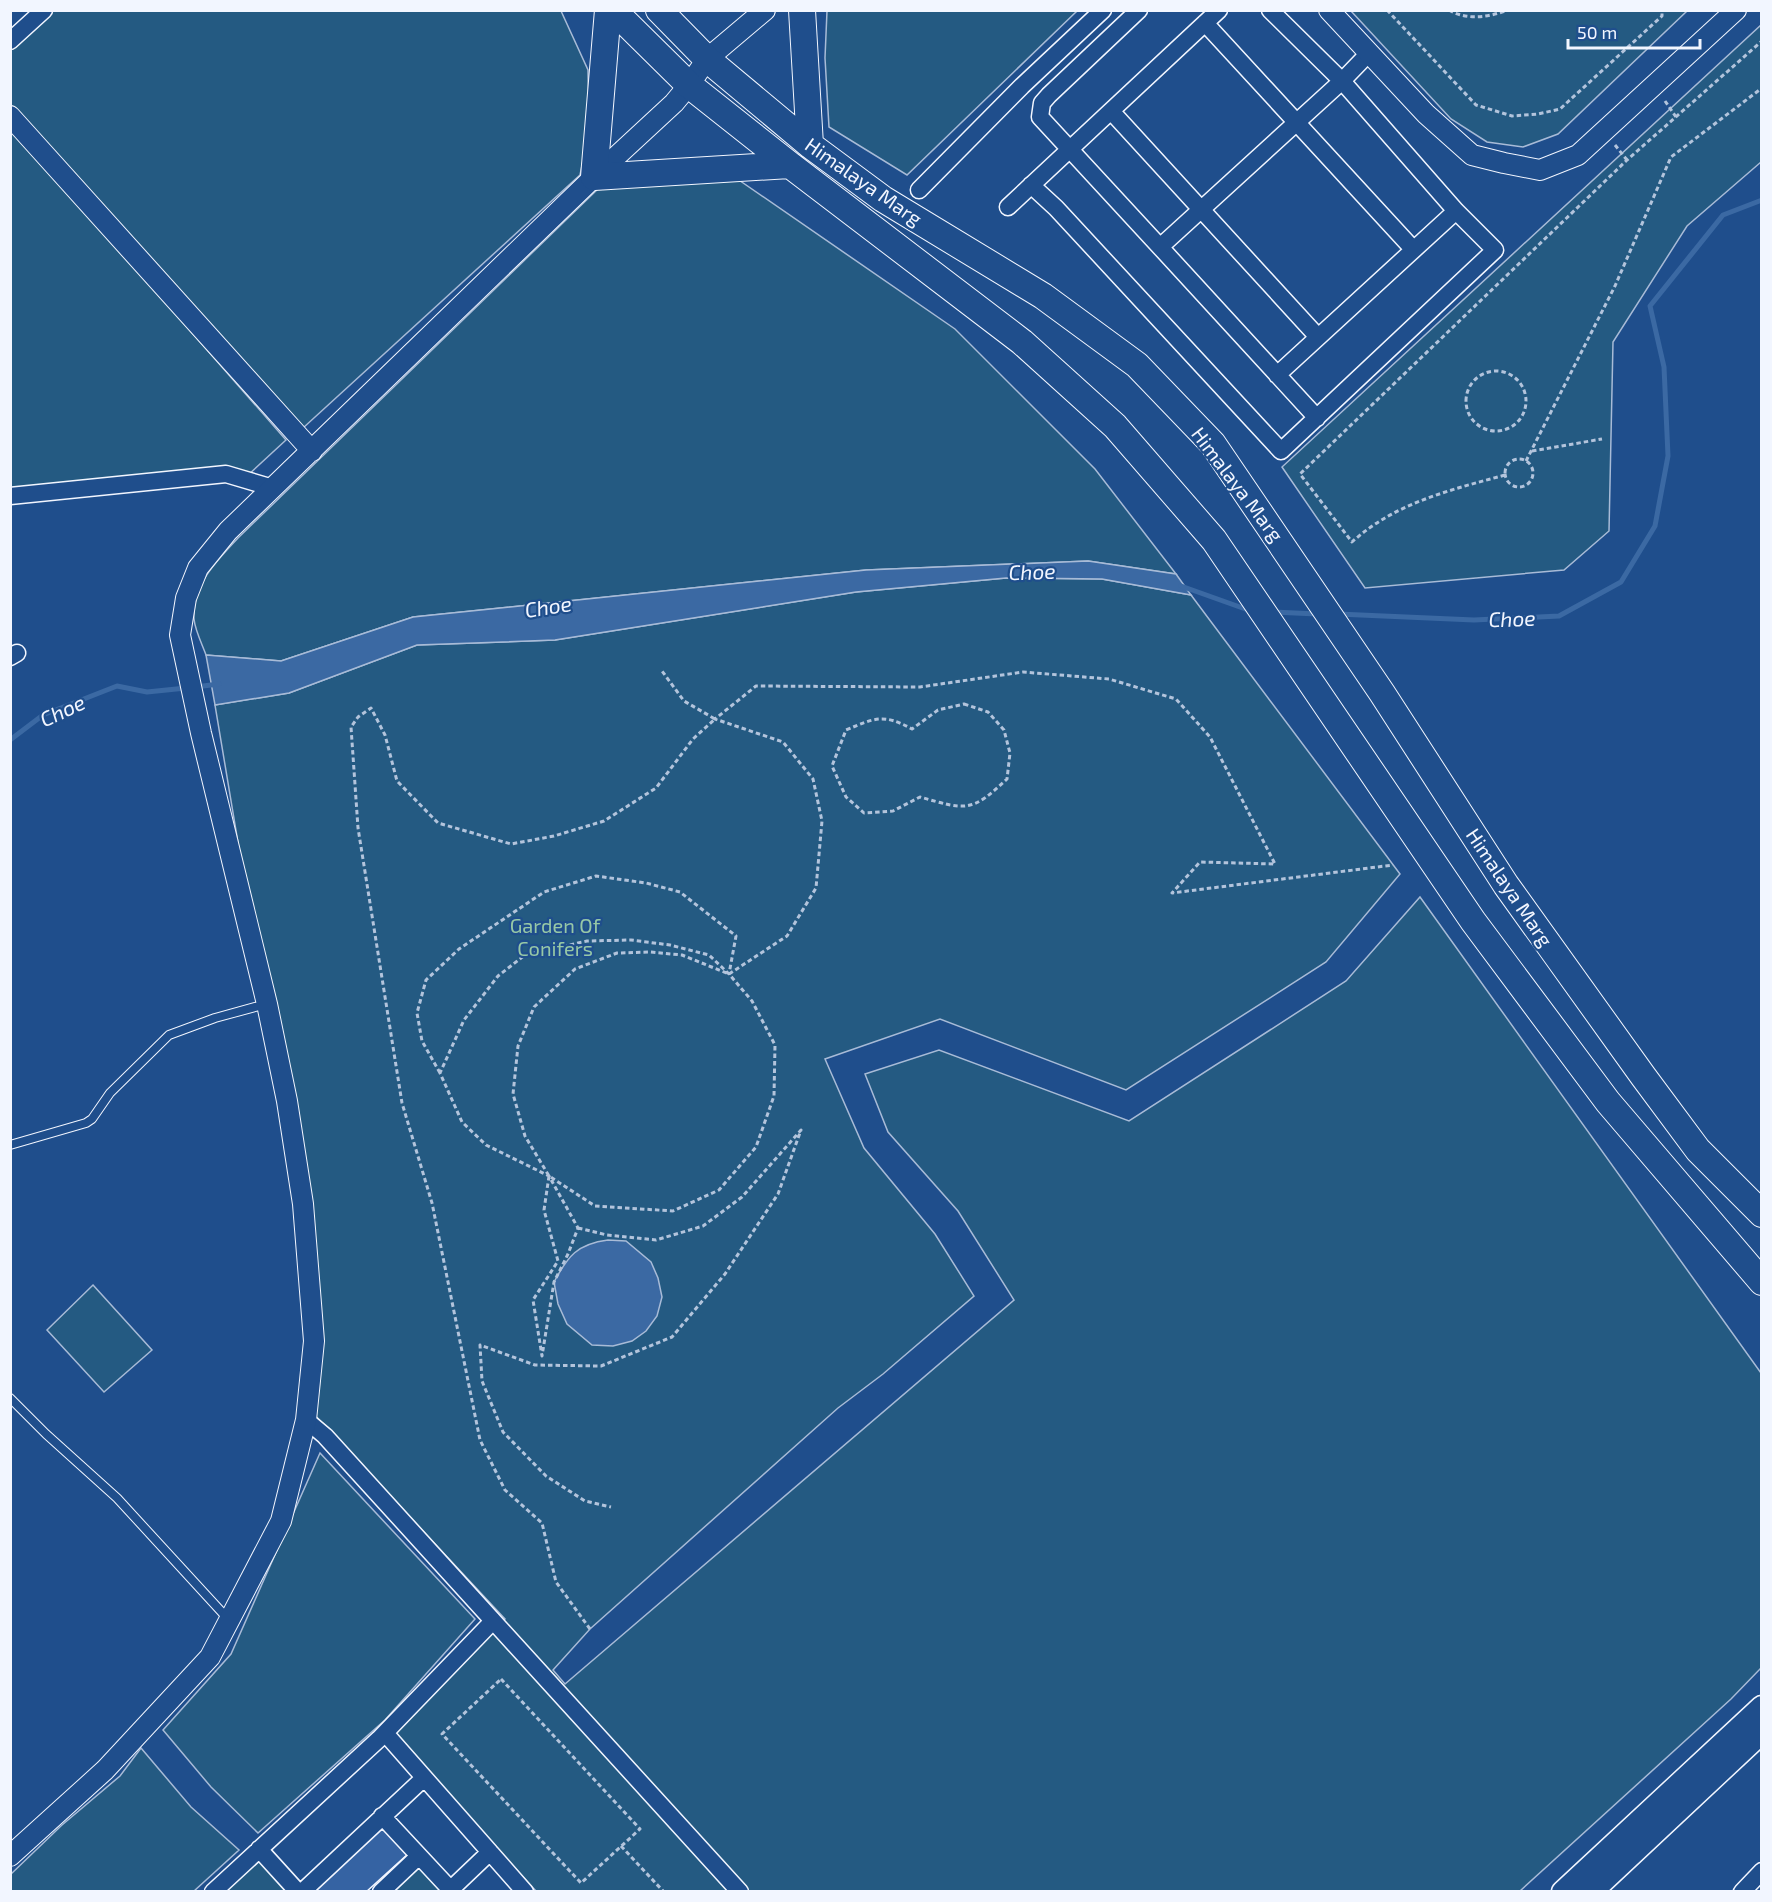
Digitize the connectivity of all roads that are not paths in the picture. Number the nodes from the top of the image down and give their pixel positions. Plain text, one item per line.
1 (44, 10) edge
2 (611, 10) edge
3 (659, 10) edge
4 (765, 10) edge
5 (802, 10) edge
6 (1104, 10) edge
7 (1139, 10) edge
8 (1219, 10) edge
9 (1270, 10) edge
10 (1329, 10) edge
11 (1736, 10) edge
12 (1205, 23) junction
13 (10, 41) edge
14 (1368, 53) junction
15 (707, 59) junction
16 (1342, 81) junction
17 (689, 85) junction
18 (1111, 111) junction
19 (10, 116) edge
20 (1296, 121) junction
21 (810, 145) junction
22 (1070, 150) junction
23 (790, 165) junction
24 (594, 177) junction
25 (1032, 185) junction
26 (919, 190) dead end
27 (1008, 207) dead end
28 (1201, 209) junction
29 (1456, 211) junction
30 (1160, 247) junction
31 (1413, 249) junction
32 (1318, 337) junction
33 (1277, 375) junction
34 (1317, 418) junction
35 (312, 451) junction
36 (273, 488) junction
37 (10, 496) edge
38 (267, 1004) junction
39 (10, 1145) edge
40 (1761, 1214) edge
41 (1761, 1282) edge
42 (10, 1398) edge
43 (306, 1420) junction
44 (230, 1621) junction
45 (492, 1622) junction
46 (1761, 1707) edge
47 (1761, 1732) edge
48 (385, 1733) junction
49 (424, 1778) junction
50 (382, 1816) junction
51 (259, 1849) junction
52 (490, 1852) junction
53 (10, 1856) edge
54 (419, 1856) junction
55 (1761, 1871) edge
56 (449, 1890) edge
57 (738, 1891) edge
58 (213, 1892) edge
59 (300, 1892) edge
60 (381, 1892) edge
61 (525, 1892) edge
62 (1563, 1892) edge
63 (1591, 1892) edge
64 (1742, 1892) edge

1 - 13 street
2 - 17 main road, Himalaya Marg
2 - 24 main road
3 - 15 main road, Himalaya Marg
4 - 15 street
5 - 21 main road
6 - 26 street
7 - 22 street
8 - 12 street
9 - 16 street
10 - 14 street
11 - 14 street
12 - 18 street
12 - 20 street
14 - 16 street
15 - 17 street
15 - 21 main road, Himalaya Marg
16 - 20 street
16 - 29 street
17 - 23 main road, Himalaya Marg
17 - 24 street
18 - 22 street
18 - 28 street
19 - 35 street
20 - 28 street
20 - 31 street
21 - 40 main road, Himalaya Marg
22 - 25 street
22 - 30 street
23 - 24 main road
23 - 41 main road, Himalaya Marg
24 - 35 street
25 - 27 street
25 - 34 street
28 - 30 street
28 - 32 street
29 - 31 street
29 - 34 street
30 - 33 street
31 - 32 street
32 - 33 street
33 - 34 street
35 - 36 street
36 - 37 street
36 - 38 street
38 - 39 lane
38 - 43 street
42 - 44 lane
43 - 44 street
43 - 45 street
44 - 53 street
45 - 48 street
45 - 57 street
46 - 62 main road
47 - 63 main road
48 - 49 street
48 - 51 street
49 - 50 street
49 - 52 street
50 - 54 street
50 - 59 street
51 - 58 street
51 - 59 street
52 - 56 street
52 - 61 street
54 - 56 street
54 - 60 street
55 - 64 street

